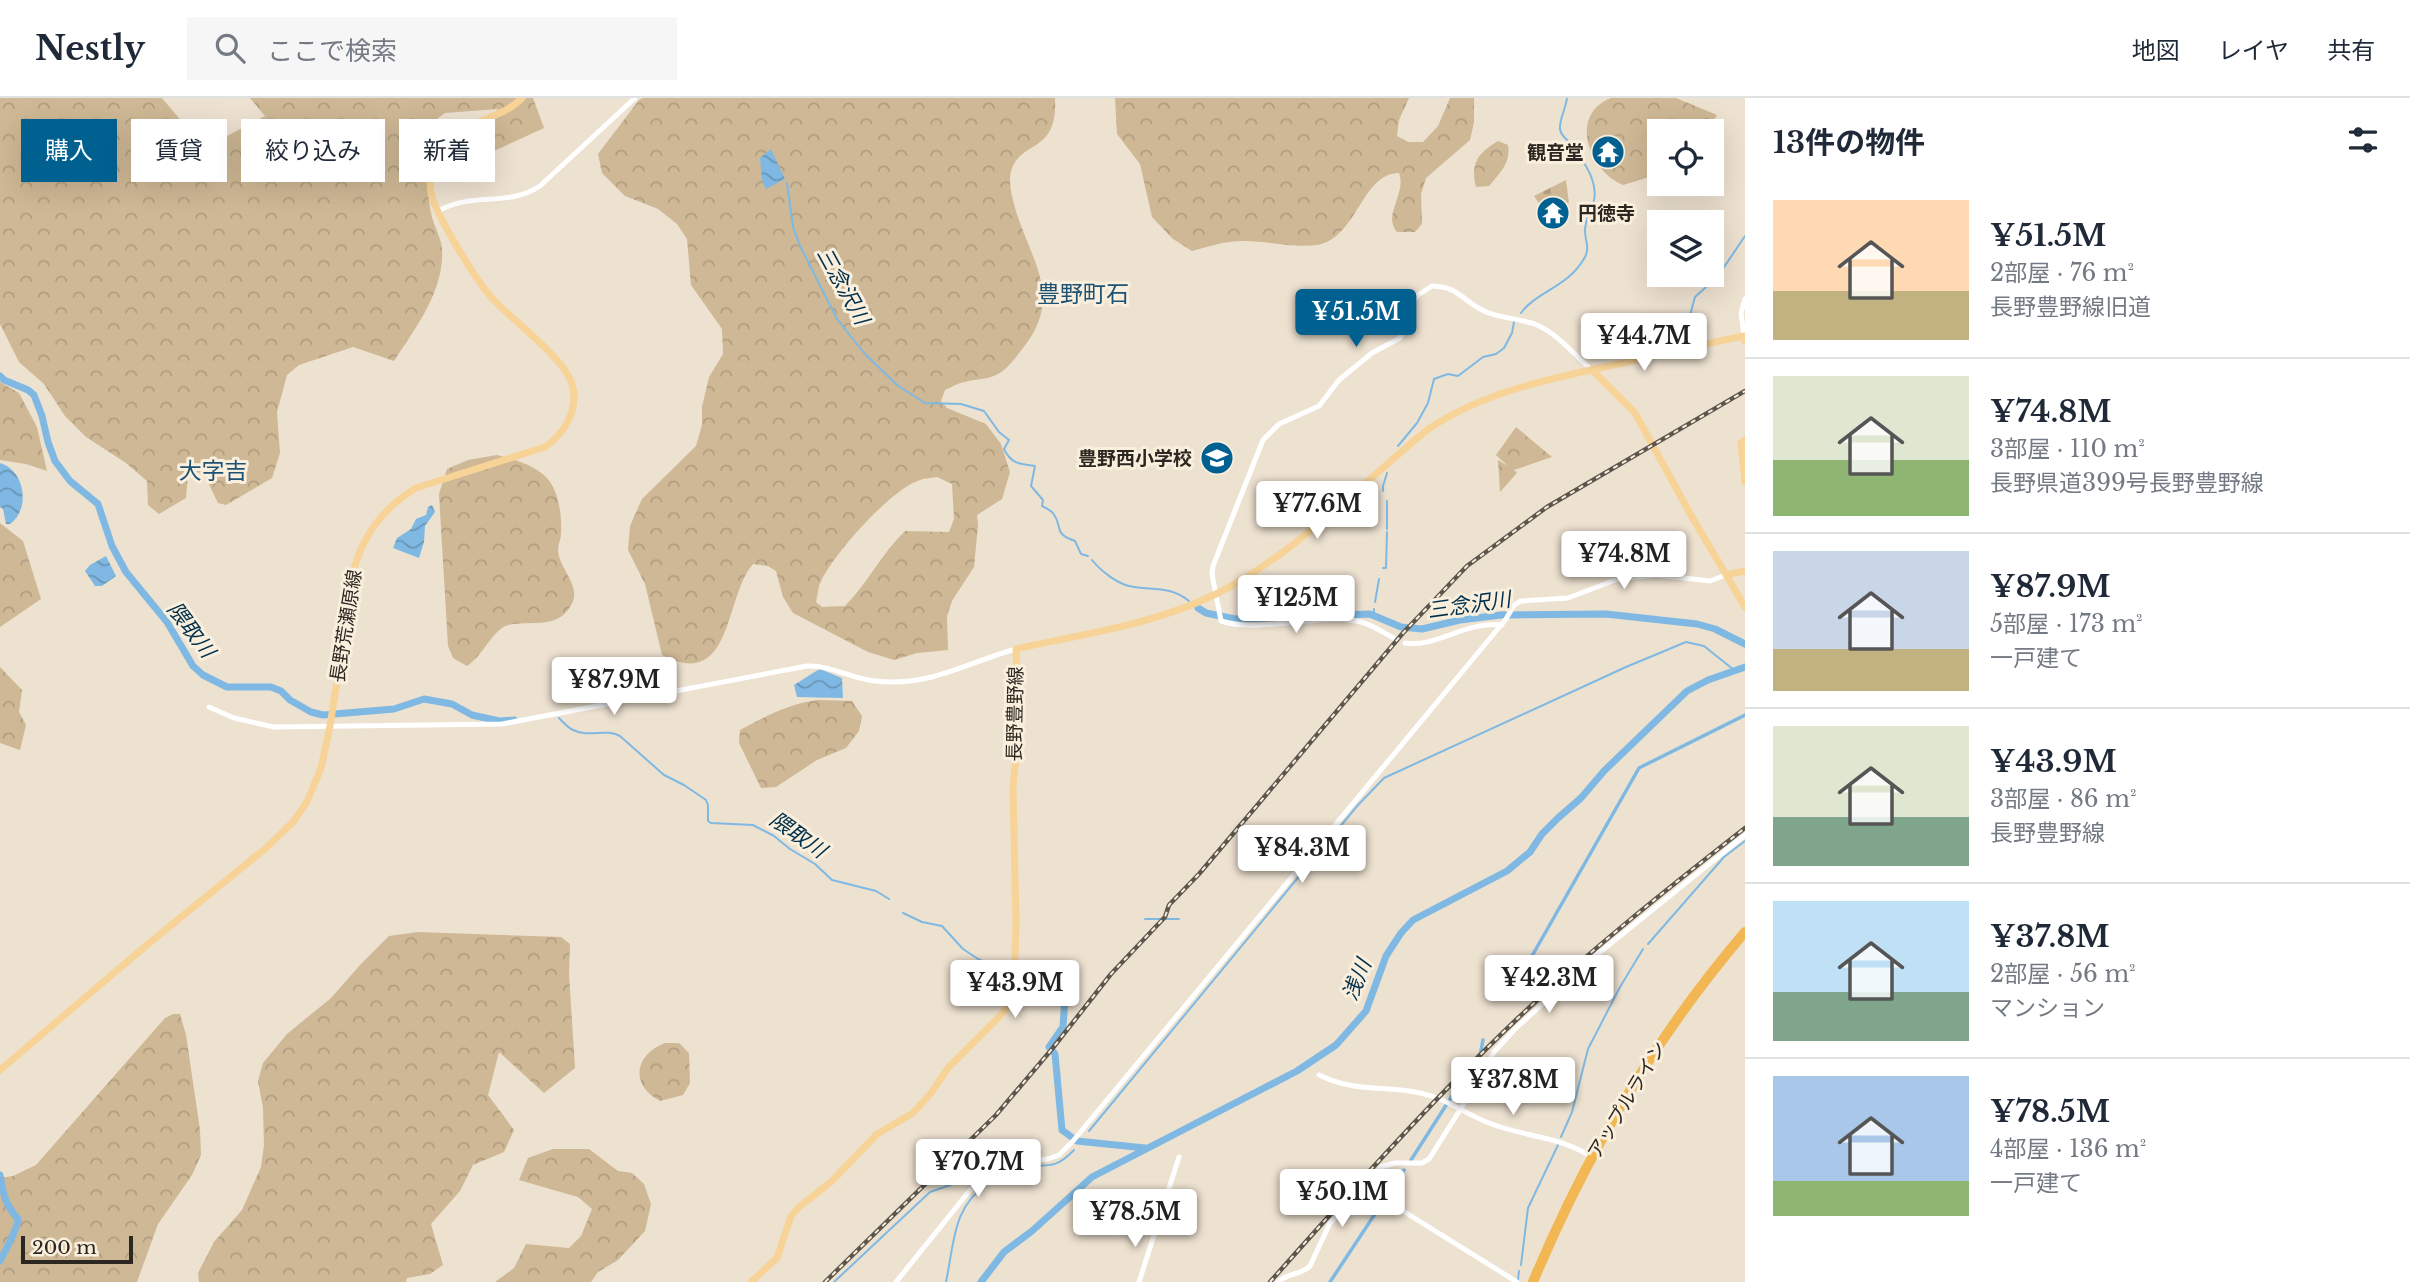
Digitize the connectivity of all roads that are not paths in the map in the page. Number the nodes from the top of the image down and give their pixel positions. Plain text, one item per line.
1 (522, 98) edge
2 (635, 98) edge
3 (439, 211) junction
4 (1745, 299) edge
5 (1744, 339) edge
6 (1592, 370) junction
7 (1745, 440) edge
8 (1745, 482) edge
9 (1745, 571) edge
10 (1726, 575) junction
11 (1215, 594) junction
12 (1745, 607) edge
13 (1504, 622) junction
14 (1395, 639) dead end
15 (1405, 643) dead end
16 (1016, 649) junction
17 (209, 707) dead end
18 (331, 723) junction
19 (1745, 835) edge
20 (1745, 932) edge
21 (0, 1070) edge
22 (1319, 1075) dead end
23 (1179, 1157) dead end
24 (1592, 1157) junction
25 (1363, 1186) junction
26 (751, 1282) edge
27 (896, 1282) edge
28 (1139, 1282) edge
29 (1278, 1282) edge
30 (1517, 1282) edge
31 (1533, 1282) edge

1 - 3 main road, 長野荒瀬原線
2 - 3 street
3 - 18 main road, 長野荒瀬原線
4 - 5 street
5 - 6 main road, 長野豊野線
6 - 10 main road
6 - 11 main road, 長野豊野線
6 - 11 street
7 - 8 main road
9 - 10 main road
10 - 12 main road
10 - 13 street
11 - 14 street
11 - 16 main road, 長野豊野線
13 - 15 street
13 - 27 street
16 - 18 street
16 - 26 main road, 長野豊野線
17 - 18 street
18 - 21 main road, 長野荒瀬原線
19 - 25 street
20 - 24 highway, アップルライン
22 - 24 street
23 - 28 street
24 - 31 highway, アップルライン
25 - 29 street
25 - 30 street

